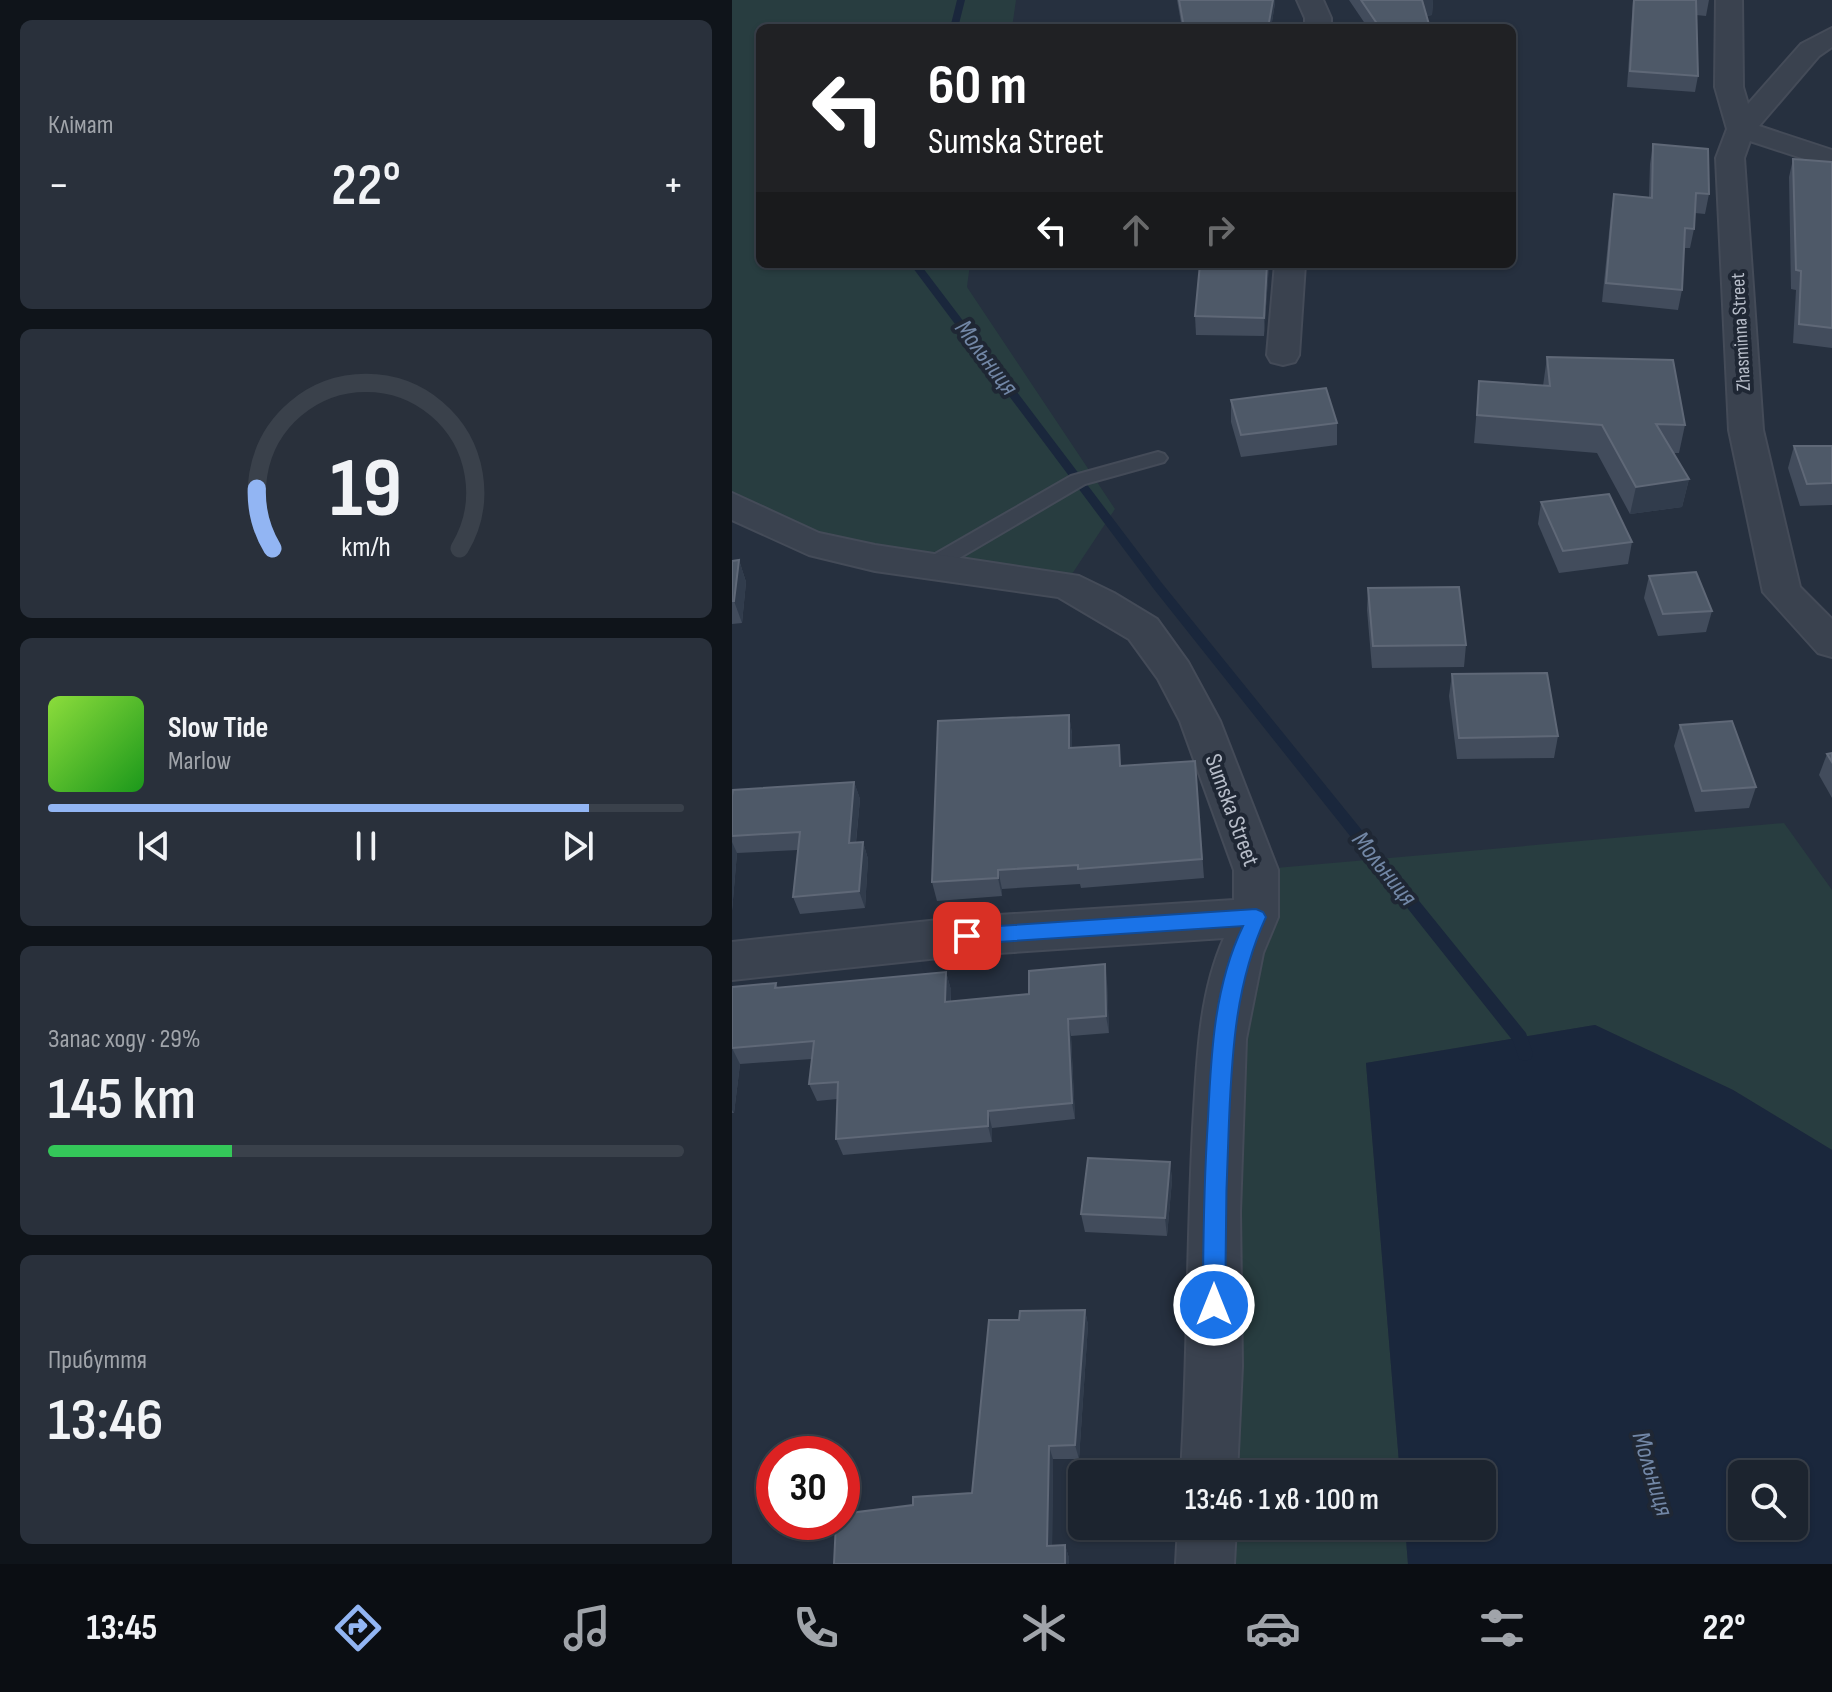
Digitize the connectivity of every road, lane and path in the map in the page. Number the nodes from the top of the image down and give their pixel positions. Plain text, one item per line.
1 (1310, 0) edge
2 (1729, 0) edge
3 (1318, 24) edge
4 (1832, 36) edge
5 (1741, 129) junction
6 (1832, 159) edge
7 (1290, 268) edge
8 (1283, 355) dead end
9 (1158, 458) dead end
10 (732, 505) edge
11 (930, 566) junction
12 (1832, 643) edge
13 (1256, 917) junction
14 (732, 961) edge
15 (1210, 1460) edge
16 (1206, 1540) edge
17 (1205, 1564) edge

1 - 3 street
2 - 5 street
4 - 5 street
5 - 6 street
5 - 12 street, Zhasminna Street
7 - 8 street
9 - 11 lane
10 - 11 street, Sumska Street
11 - 13 street, Sumska Street
13 - 14 street
13 - 15 street
16 - 17 street

